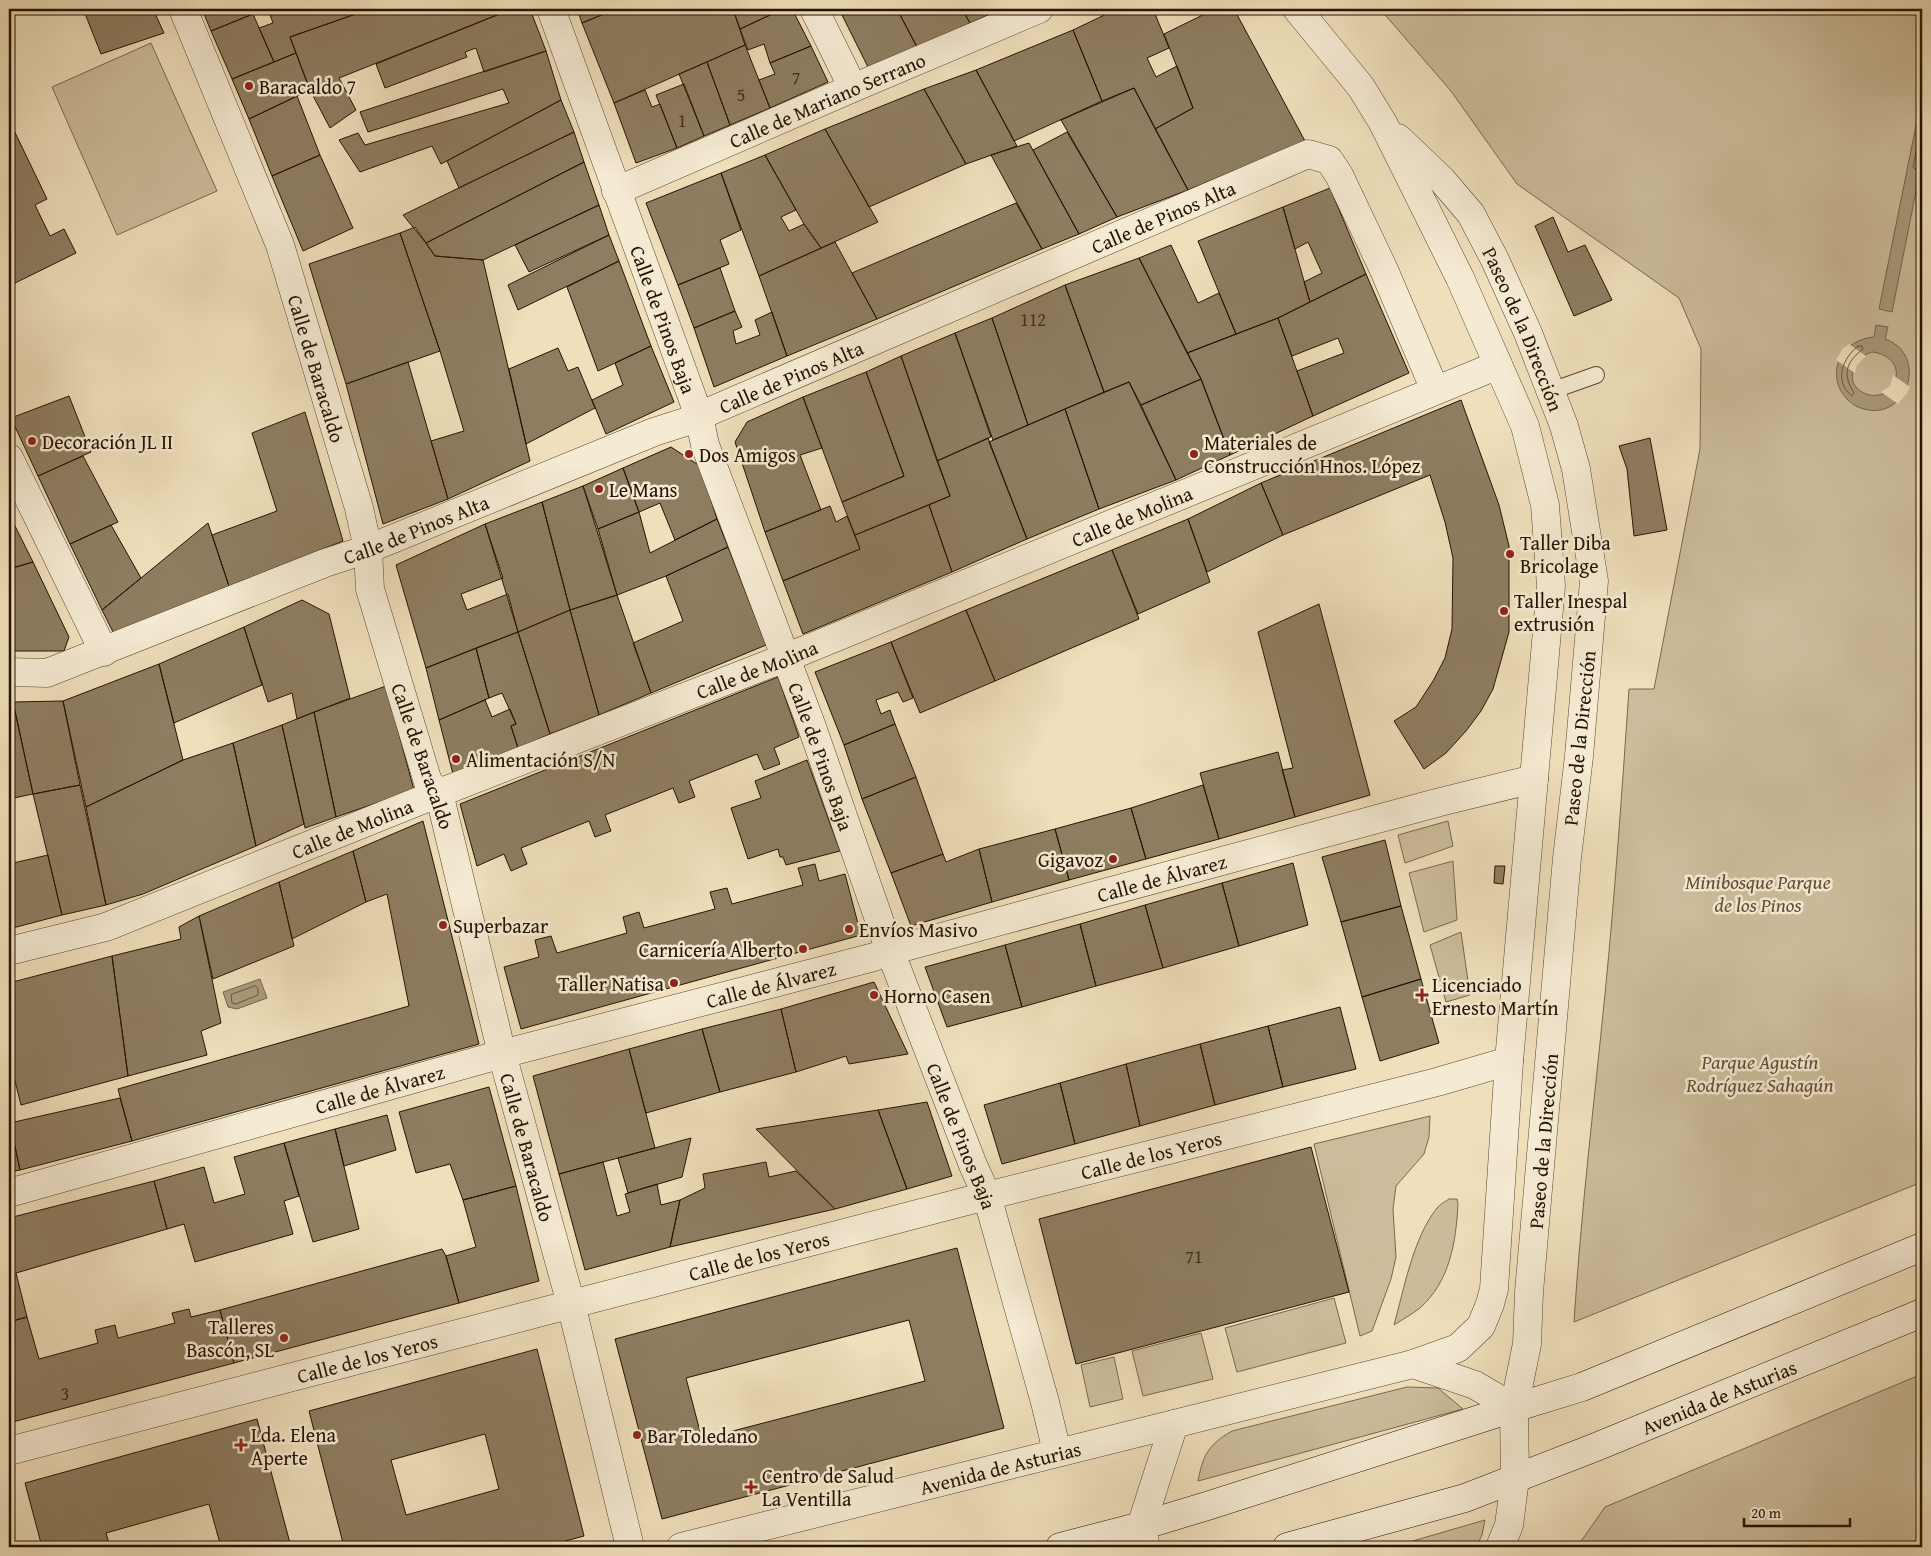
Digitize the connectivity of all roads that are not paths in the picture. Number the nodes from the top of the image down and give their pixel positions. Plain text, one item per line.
1 (183, 9) edge
2 (550, 9) edge
3 (814, 9) edge
4 (1039, 9) edge
5 (1298, 9) edge
6 (853, 88) junction
7 (1383, 123) junction
8 (616, 192) junction
9 (1498, 365) junction
10 (1596, 375) dead end
11 (1435, 390) junction
12 (1551, 391) junction
13 (699, 416) junction
14 (9, 458) edge
15 (368, 549) junction
16 (104, 652) junction
17 (786, 659) junction
18 (9, 672) edge
19 (1534, 779) junction
20 (439, 793) junction
21 (9, 951) edge
22 (890, 951) junction
23 (502, 1054) junction
24 (1509, 1061) junction
25 (9, 1193) edge
26 (987, 1196) junction
27 (1922, 1247) edge
28 (571, 1304) junction
29 (1922, 1313) edge
30 (1413, 1364) junction
31 (1514, 1408) junction
32 (1174, 1424) junction
33 (9, 1451) edge
34 (1057, 1452) junction
35 (1515, 1479) junction
36 (1144, 1537) edge
37 (630, 1547) edge
38 (681, 1547) edge
39 (1060, 1547) edge
40 (1287, 1547) edge
41 (1500, 1547) edge

1 - 15 street, Calle de Baracaldo
2 - 8 street, Calle de Pinos Baja
3 - 6 street
4 - 6 street, Calle de Mariano Serrano
5 - 7 street, Paseo de la Dirección
6 - 8 street, Calle de Mariano Serrano
7 - 9 street, Paseo de la Dirección
7 - 12 street, Paseo de la Dirección
8 - 13 street, Calle de Pinos Baja
9 - 11 street, Calle de Molina
9 - 19 street, Paseo de la Dirección
10 - 12 lane
11 - 13 street, Calle de Pinos Alta
11 - 17 street, Calle de Molina
12 - 31 street, Paseo de la Dirección
13 - 15 street, Calle de Pinos Alta
13 - 17 street, Calle de Pinos Baja
14 - 16 street
15 - 16 street, Calle de Pinos Alta
15 - 20 street, Calle de Baracaldo
16 - 18 street, Calle de Pinos Alta
17 - 20 street, Calle de Molina
17 - 22 street, Calle de Pinos Baja
19 - 22 street, Calle de Álvarez
19 - 24 street, Paseo de la Dirección
20 - 21 street, Calle de Molina
20 - 23 street, Calle de Baracaldo
22 - 23 street, Calle de Álvarez
22 - 26 street, Calle de Pinos Baja
23 - 25 street, Calle de Álvarez
23 - 28 street, Calle de Baracaldo
24 - 26 street, Calle de los Yeros
24 - 30 street, Paseo de la Dirección
26 - 28 street, Calle de los Yeros
26 - 34 street, Calle de Pinos Baja
27 - 31 street
28 - 33 street, Calle de los Yeros
28 - 37 street, Calle de Baracaldo
29 - 35 street, Avenida de Asturias
30 - 31 street
30 - 32 street, Avenida de Asturias
31 - 35 street
31 - 36 street
32 - 34 street, Avenida de Asturias
32 - 36 street
34 - 38 street, Avenida de Asturias
35 - 40 street, Avenida de Asturias
35 - 41 street
36 - 39 street

